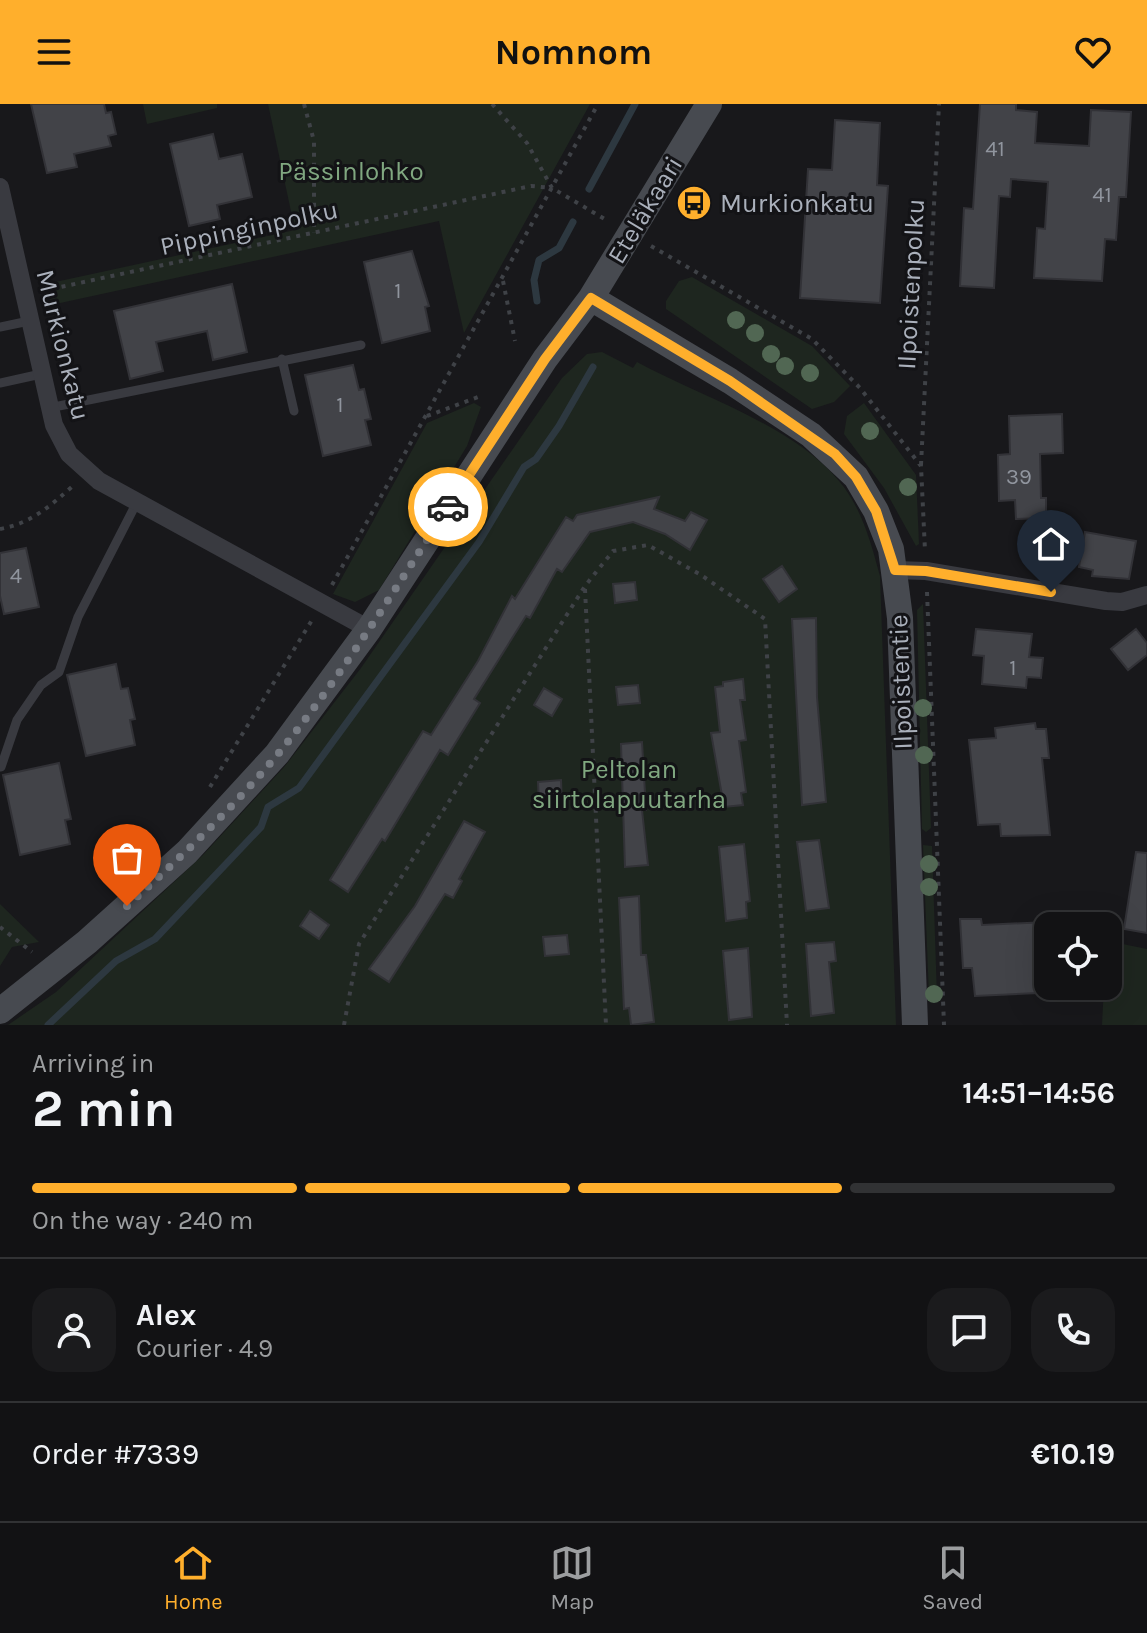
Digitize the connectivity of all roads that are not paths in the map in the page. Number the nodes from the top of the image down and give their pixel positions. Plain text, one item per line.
1 (709, 104) edge
2 (0, 187) edge
3 (591, 298) junction
4 (29, 321) junction
5 (0, 327) edge
6 (361, 345) dead end
7 (282, 359) junction
8 (41, 374) junction
9 (0, 383) edge
10 (49, 408) junction
11 (294, 411) dead end
12 (137, 502) junction
13 (895, 570) junction
14 (1147, 595) edge
15 (369, 629) junction
16 (1, 767) edge
17 (0, 1011) edge
18 (915, 1025) edge

1 - 3 main road, Eteläkaari
2 - 4 street, Murkionkatu
3 - 13 main road, Ilpoistentie
3 - 15 main road, Eteläkaari
4 - 5 lane
4 - 8 street, Murkionkatu
6 - 7 lane
7 - 10 lane
7 - 11 lane
8 - 9 lane
8 - 10 street, Murkionkatu
10 - 12 street, Murkionkatu
12 - 15 street, Murkionkatu
12 - 16 lane
13 - 14 street
13 - 18 main road, Ilpoistentie
15 - 17 main road, Eteläkaari

